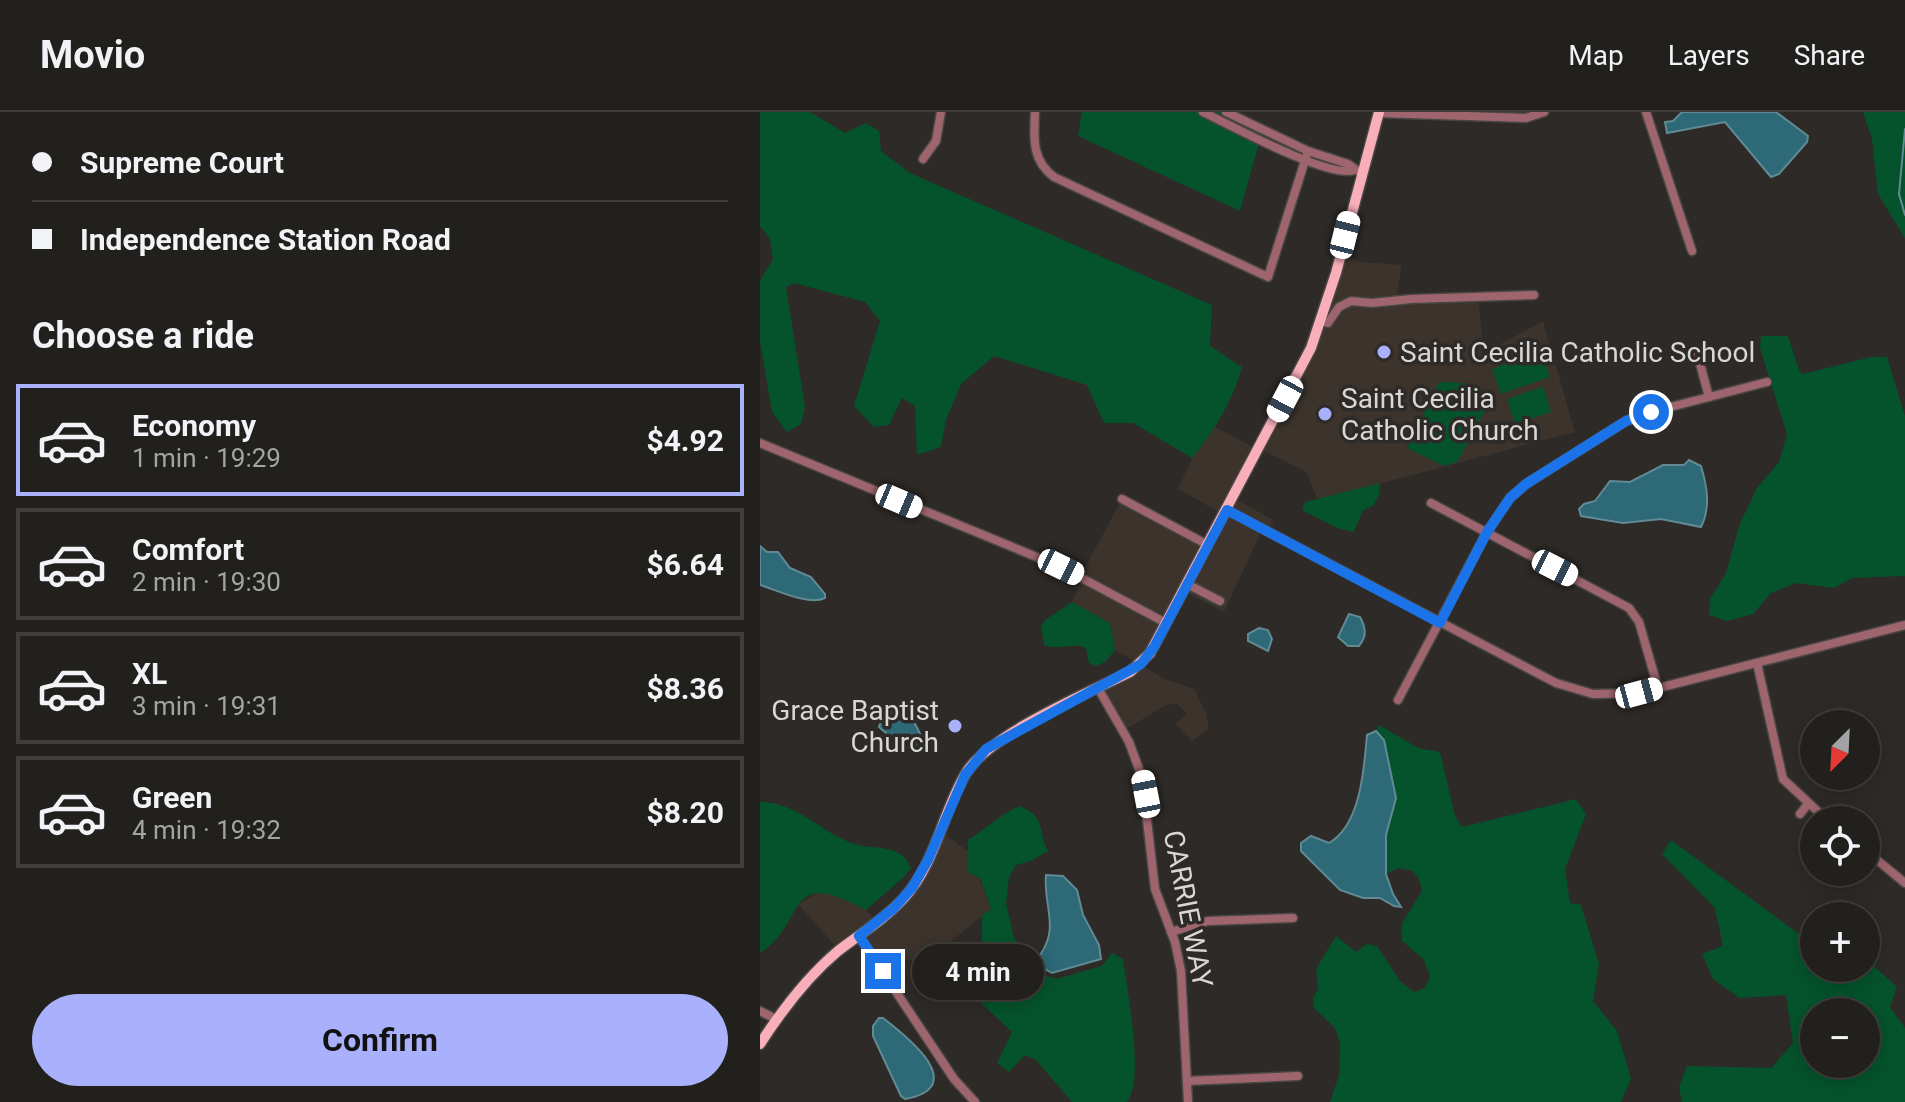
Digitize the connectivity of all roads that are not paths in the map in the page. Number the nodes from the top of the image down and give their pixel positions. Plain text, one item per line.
1 (941, 112) edge
2 (1035, 112) edge
3 (1203, 112) edge
4 (1226, 112) edge
5 (1544, 112) edge
6 (1646, 112) edge
7 (1379, 113) edge
8 (1306, 156) junction
9 (923, 159) dead end
10 (1358, 171) junction
11 (1692, 251) dead end
12 (1534, 295) dead end
13 (1321, 321) junction
14 (1696, 349) dead end
15 (1767, 382) dead end
16 (1709, 397) junction
17 (760, 443) edge
18 (1122, 499) dead end
19 (1431, 503) dead end
20 (1227, 510) junction
21 (1487, 532) junction
22 (1208, 545) junction
23 (1187, 584) junction
24 (1220, 601) dead end
25 (1166, 623) junction
26 (1440, 623) junction
27 (1905, 625) edge
28 (1757, 663) junction
29 (1098, 688) junction
30 (1658, 688) junction
31 (1398, 700) dead end
32 (1808, 804) joint
33 (1810, 806) edge
34 (1880, 862) edge
35 (1905, 883) edge
36 (1293, 918) dead end
37 (1171, 932) junction
38 (859, 936) junction
39 (760, 1011) edge
40 (776, 1019) junction
41 (760, 1044) edge
42 (1298, 1076) dead end
43 (1187, 1081) junction
44 (975, 1102) edge
45 (1188, 1102) edge

1 - 9 street
2 - 8 street
3 - 8 street
4 - 8 street
5 - 7 street
6 - 11 street
7 - 10 main road
8 - 10 street
10 - 13 main road
12 - 13 street
13 - 20 main road
14 - 16 street
15 - 16 street
16 - 21 street
17 - 25 street
18 - 22 street
19 - 21 street
20 - 22 main road
20 - 26 street
21 - 26 street
21 - 30 street
22 - 23 main road
23 - 24 street
23 - 25 main road
25 - 29 main road
26 - 30 street
26 - 31 street
27 - 28 street
28 - 30 street
28 - 32 street
29 - 37 street, CARRIE WAY
29 - 38 main road
32 - 33 street
34 - 35 street
36 - 37 street
37 - 43 street, CARRIE WAY
38 - 40 main road
38 - 44 street
39 - 40 street
40 - 41 main road
42 - 43 street
43 - 45 street, CARRIE WAY

